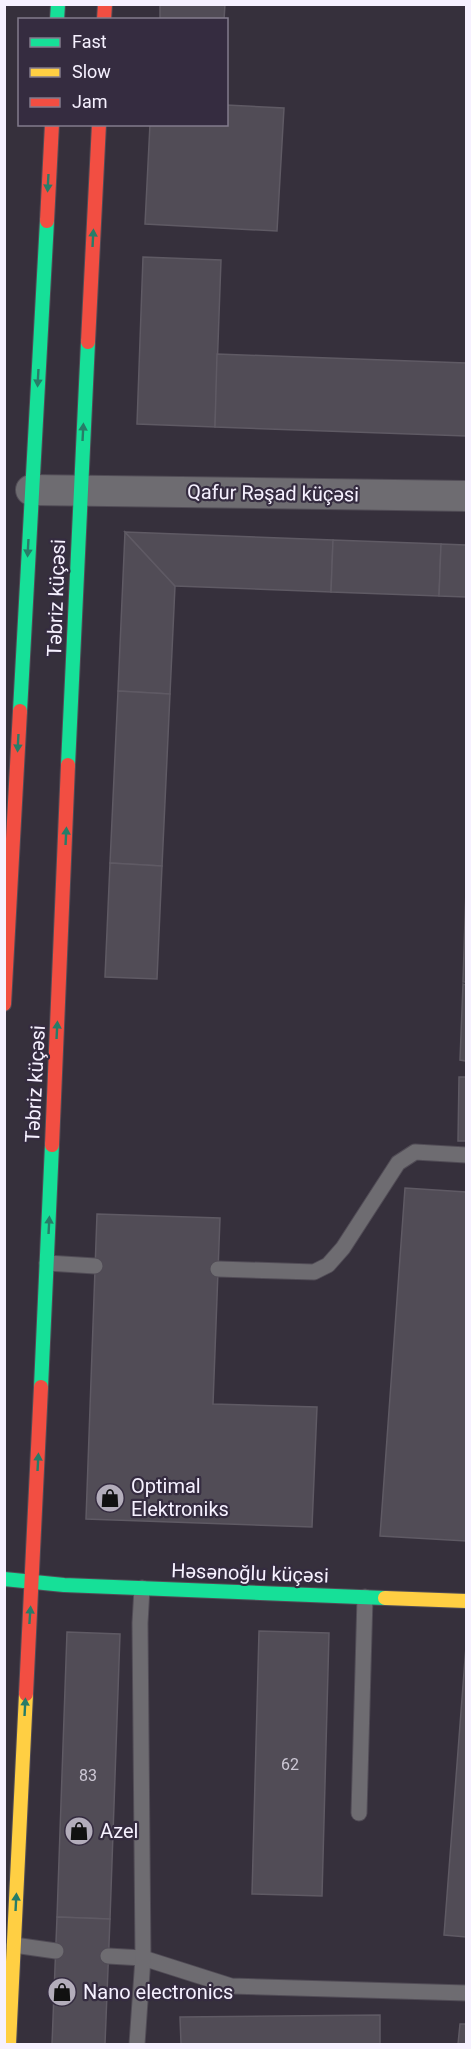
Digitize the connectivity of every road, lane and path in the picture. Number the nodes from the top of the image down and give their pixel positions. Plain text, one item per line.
1 (52, 126) edge
2 (99, 126) edge
3 (32, 490) junction
4 (80, 491) junction
5 (466, 496) edge
6 (4, 1004) edge
7 (466, 1155) edge
8 (47, 1263) junction
9 (95, 1266) dead end
10 (218, 1269) dead end
11 (4, 1579) edge
12 (32, 1582) junction
13 (142, 1588) junction
14 (365, 1597) junction
15 (466, 1601) edge
16 (359, 1813) dead end
17 (14, 1945) junction
18 (56, 1951) dead end
19 (108, 1956) dead end
20 (143, 1958) junction
21 (466, 1993) edge
22 (9, 2044) edge
23 (137, 2044) edge

1 -> 3 main road, Təbriz küçəsi
4 -> 2 main road, Təbriz küçəsi
3 - 4 street, Qafur Rəşad küçəsi
3 -> 6 main road, Təbriz küçəsi
4 - 5 street, Qafur Rəşad küçəsi
8 -> 4 main road, Təbriz küçəsi
7 - 10 lane
8 - 9 lane
12 -> 8 main road, Təbriz küçəsi
11 - 12 main road, Həsənoğlu küçəsi
12 - 13 main road, Həsənoğlu küçəsi
17 -> 12 main road, Təbriz küçəsi
13 - 14 main road, Həsənoğlu küçəsi
13 - 20 lane
14 - 15 main road, Həsənoğlu küçəsi
14 - 16 lane
17 - 18 lane
17 - 22 main road, Təbriz küçəsi
19 - 20 lane
20 - 21 lane
20 - 23 lane

